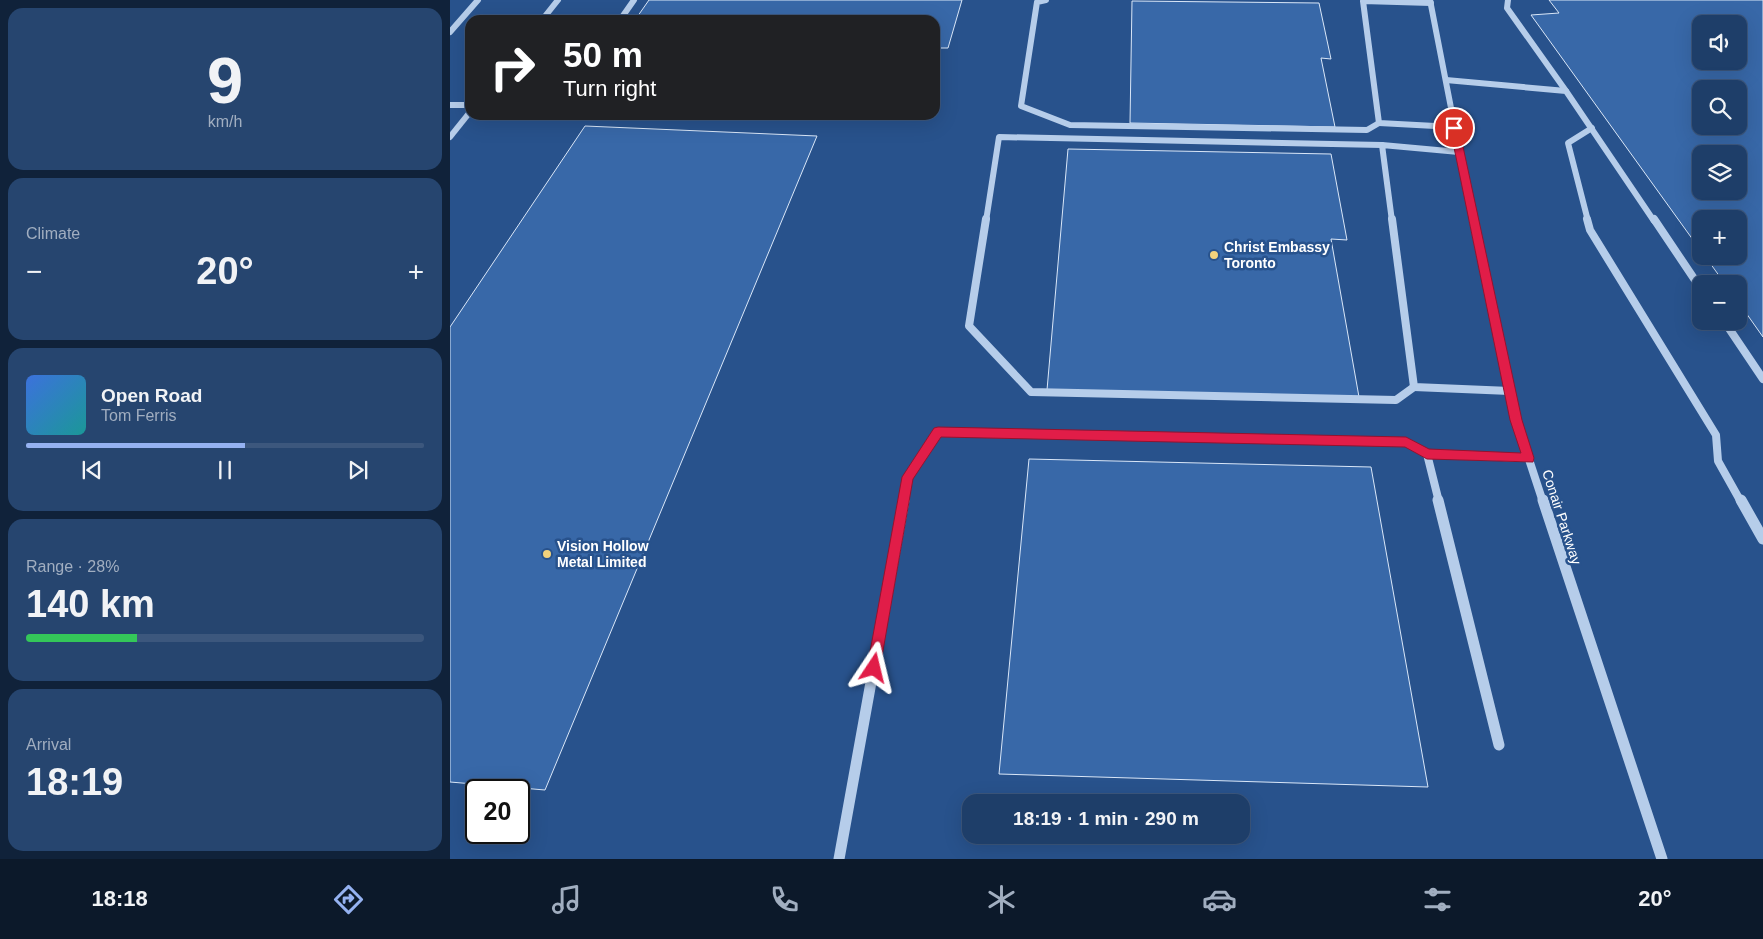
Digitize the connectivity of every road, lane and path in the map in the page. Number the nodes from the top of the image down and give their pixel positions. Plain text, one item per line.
1 (478, 0) edge
2 (558, 0) edge
3 (634, 0) edge
4 (1046, 0) edge
5 (1362, 0) edge
6 (1508, 0) edge
7 (1430, 2) edge
8 (546, 15) edge
9 (624, 15) edge
10 (450, 32) edge
11 (1446, 80) junction
12 (1566, 91) junction
13 (450, 105) edge
14 (465, 105) edge
15 (465, 118) edge
16 (1379, 123) junction
17 (1454, 128) junction
18 (1592, 128) junction
19 (450, 137) edge
20 (1382, 145) junction
21 (1459, 152) junction
22 (1692, 276) edge
23 (1730, 330) edge
24 (1763, 379) edge
25 (1414, 387) junction
26 (1510, 391) junction
27 (1427, 454) junction
28 (1529, 458) junction
29 (1763, 539) edge
30 (1499, 744) dead end
31 (839, 859) edge
32 (1662, 859) edge

1 - 10 street
2 - 8 street
3 - 9 street
4 - 16 street
5 - 7 street
5 - 16 street
6 - 12 street
7 - 11 street, Conair Parkway
11 - 12 street
11 - 17 street, Conair Parkway
12 - 18 street
13 - 14 street
15 - 19 street
16 - 17 street
17 - 21 street, Conair Parkway
18 - 22 street
18 - 29 street
20 - 21 street
20 - 25 street
20 - 25 street
21 - 26 street, Conair Parkway
23 - 24 street
25 - 26 street
26 - 28 street, Conair Parkway
27 - 28 street
27 - 30 street
27 - 31 street
28 - 32 street, Conair Parkway

